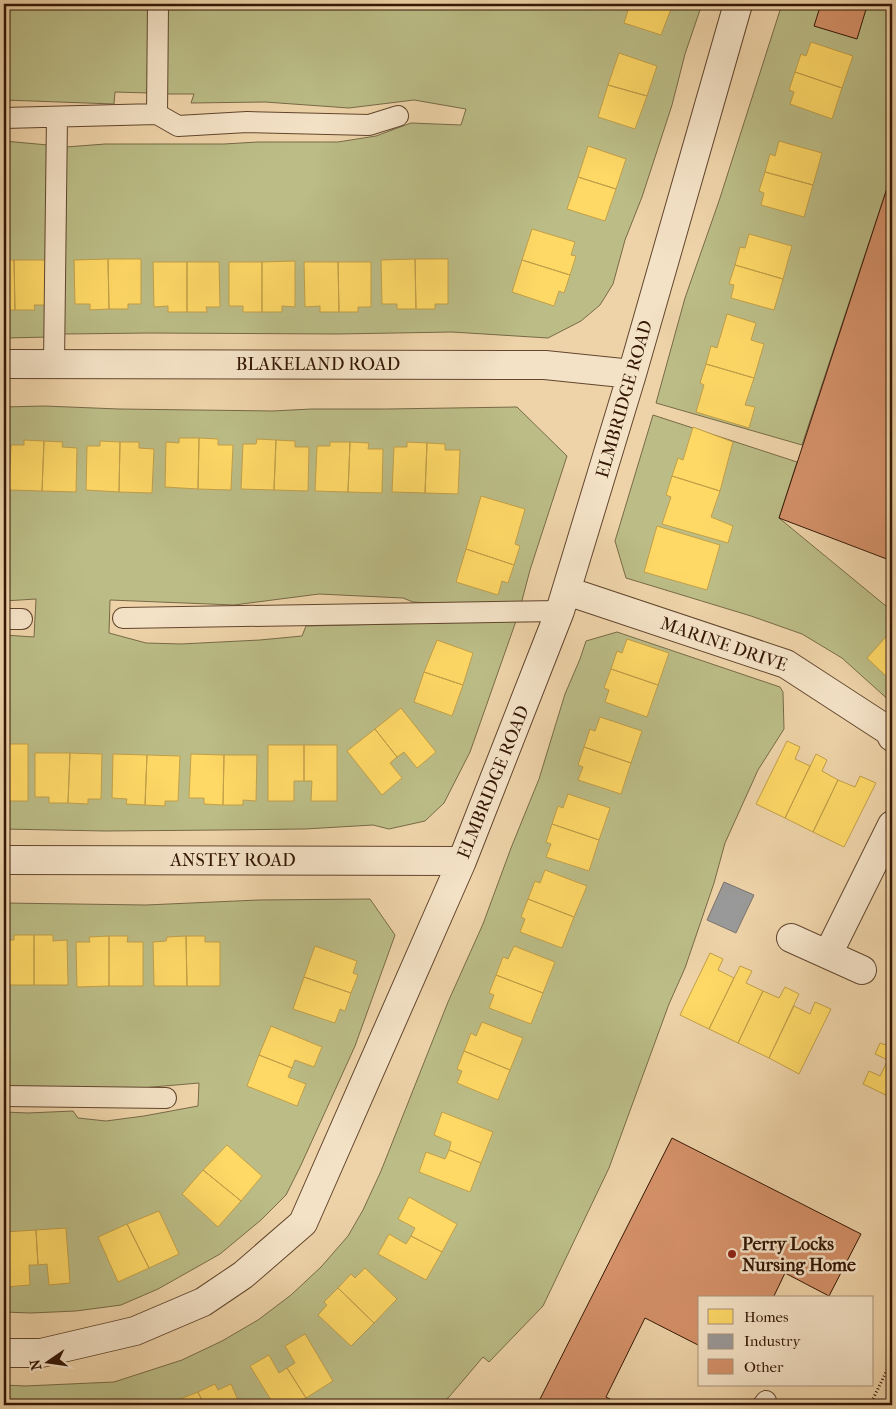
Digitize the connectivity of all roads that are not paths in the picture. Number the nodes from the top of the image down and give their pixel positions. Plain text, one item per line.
1 (158, 4) edge
2 (738, 4) edge
3 (157, 114) junction
4 (398, 116) dead end
5 (57, 117) junction
6 (4, 118) edge
7 (54, 363) junction
8 (4, 364) edge
9 (632, 374) junction
10 (564, 601) junction
11 (123, 618) dead end
12 (892, 737) edge
13 (892, 825) edge
14 (4, 860) edge
15 (462, 861) junction
16 (791, 938) dead end
17 (828, 954) junction
18 (862, 970) dead end
19 (4, 1096) edge
20 (166, 1098) dead end
21 (4, 1353) edge

1 - 3 lane
2 - 9 street, ELMBRIDGE ROAD
3 - 4 lane
3 - 5 lane
5 - 6 lane
5 - 7 lane
7 - 8 street, BLAKELAND ROAD
7 - 9 street, BLAKELAND ROAD
9 - 10 street, ELMBRIDGE ROAD
10 - 11 lane
10 - 12 street, MARINE DRIVE
10 - 15 street, ELMBRIDGE ROAD
13 - 17 street
14 - 15 street, ANSTEY ROAD
15 - 21 street, ELMBRIDGE ROAD
16 - 17 street
17 - 18 street
19 - 20 lane

